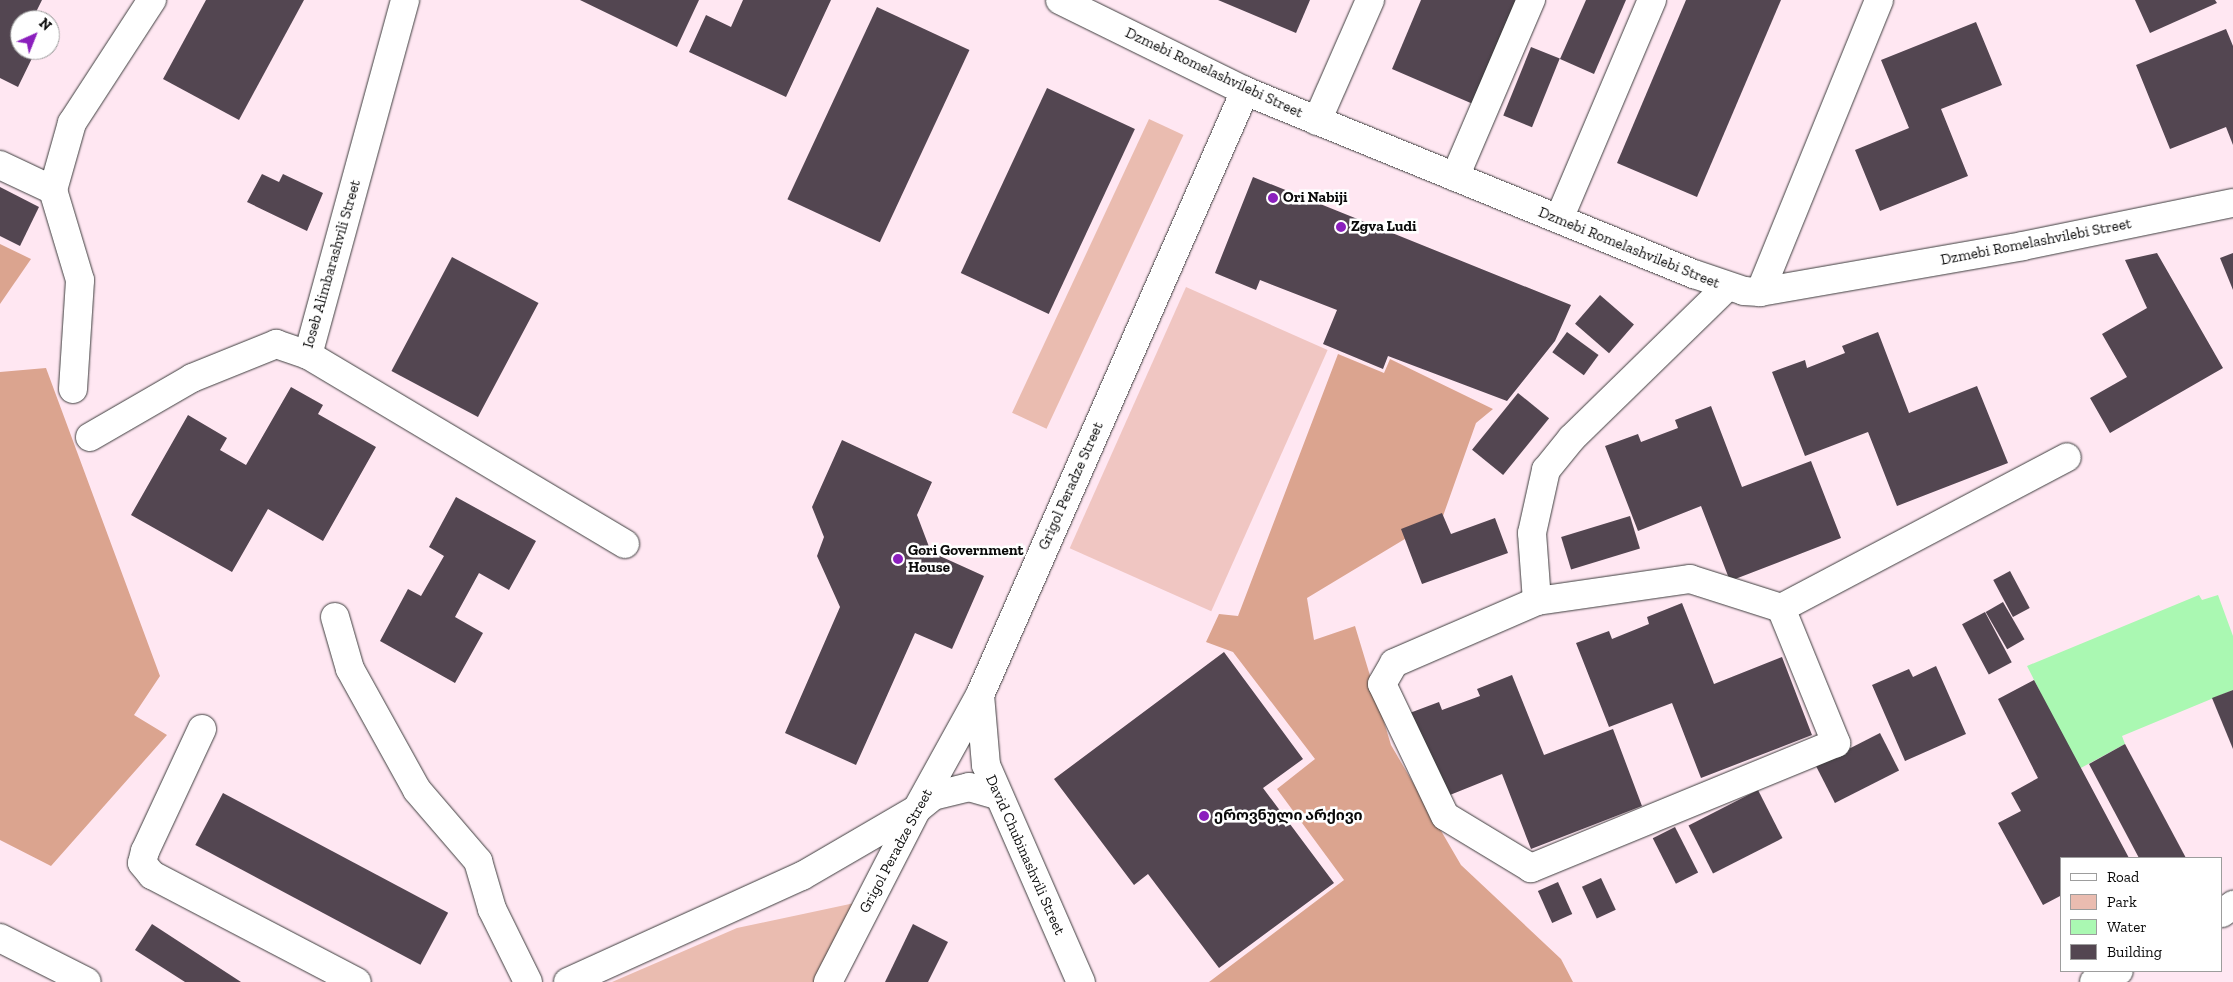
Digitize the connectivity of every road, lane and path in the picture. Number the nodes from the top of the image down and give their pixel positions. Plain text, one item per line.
1 (152, 0) edge
2 (405, 0) edge
3 (1060, 0) edge
4 (1370, 0) edge
5 (1531, 0) edge
6 (1652, 0) edge
7 (1879, 0) edge
8 (1245, 91) junction
9 (1317, 121) junction
10 (0, 165) edge
11 (1455, 177) junction
12 (53, 190) junction
13 (2233, 203) edge
14 (1559, 219) junction
15 (1727, 287) junction
16 (1760, 292) junction
17 (308, 355) junction
18 (73, 388) dead end
19 (90, 437) dead end
20 (2067, 457) dead end
21 (625, 544) dead end
22 (1538, 601) junction
23 (1781, 608) junction
24 (335, 617) dead end
25 (980, 695) junction
26 (202, 729) dead end
27 (997, 795) junction
28 (917, 809) junction
29 (0, 938) edge
30 (2117, 972) edge
31 (87, 982) edge
32 (357, 982) edge
33 (528, 982) edge
34 (568, 982) edge
35 (828, 982) edge
36 (1081, 982) edge
37 (2094, 982) edge

1 - 12 street
2 - 17 street, Ioseb Alimbarashvili Street
3 - 8 street, Dzmebi Romelashvilebi Street
4 - 9 street
5 - 11 street
6 - 14 street
7 - 16 street
8 - 9 street, Dzmebi Romelashvilebi Street
8 - 25 street, Grigol Peradze Street
9 - 11 street, Dzmebi Romelashvilebi Street
10 - 12 street
11 - 14 street, Dzmebi Romelashvilebi Street
12 - 18 street
13 - 16 street, Dzmebi Romelashvilebi Street
14 - 15 street, Dzmebi Romelashvilebi Street
15 - 16 street, Dzmebi Romelashvilebi Street
15 - 22 street
17 - 19 street, Ioseb Alimbarashvili Street
17 - 21 street
20 - 23 street
22 - 23 street
22 - 23 street
24 - 33 street
25 - 27 street, David Chubinashvili Street
25 - 28 street, Grigol Peradze Street
26 - 32 street
27 - 28 street
27 - 36 street, David Chubinashvili Street
28 - 34 street
28 - 35 street, Grigol Peradze Street
29 - 31 street
30 - 37 street

